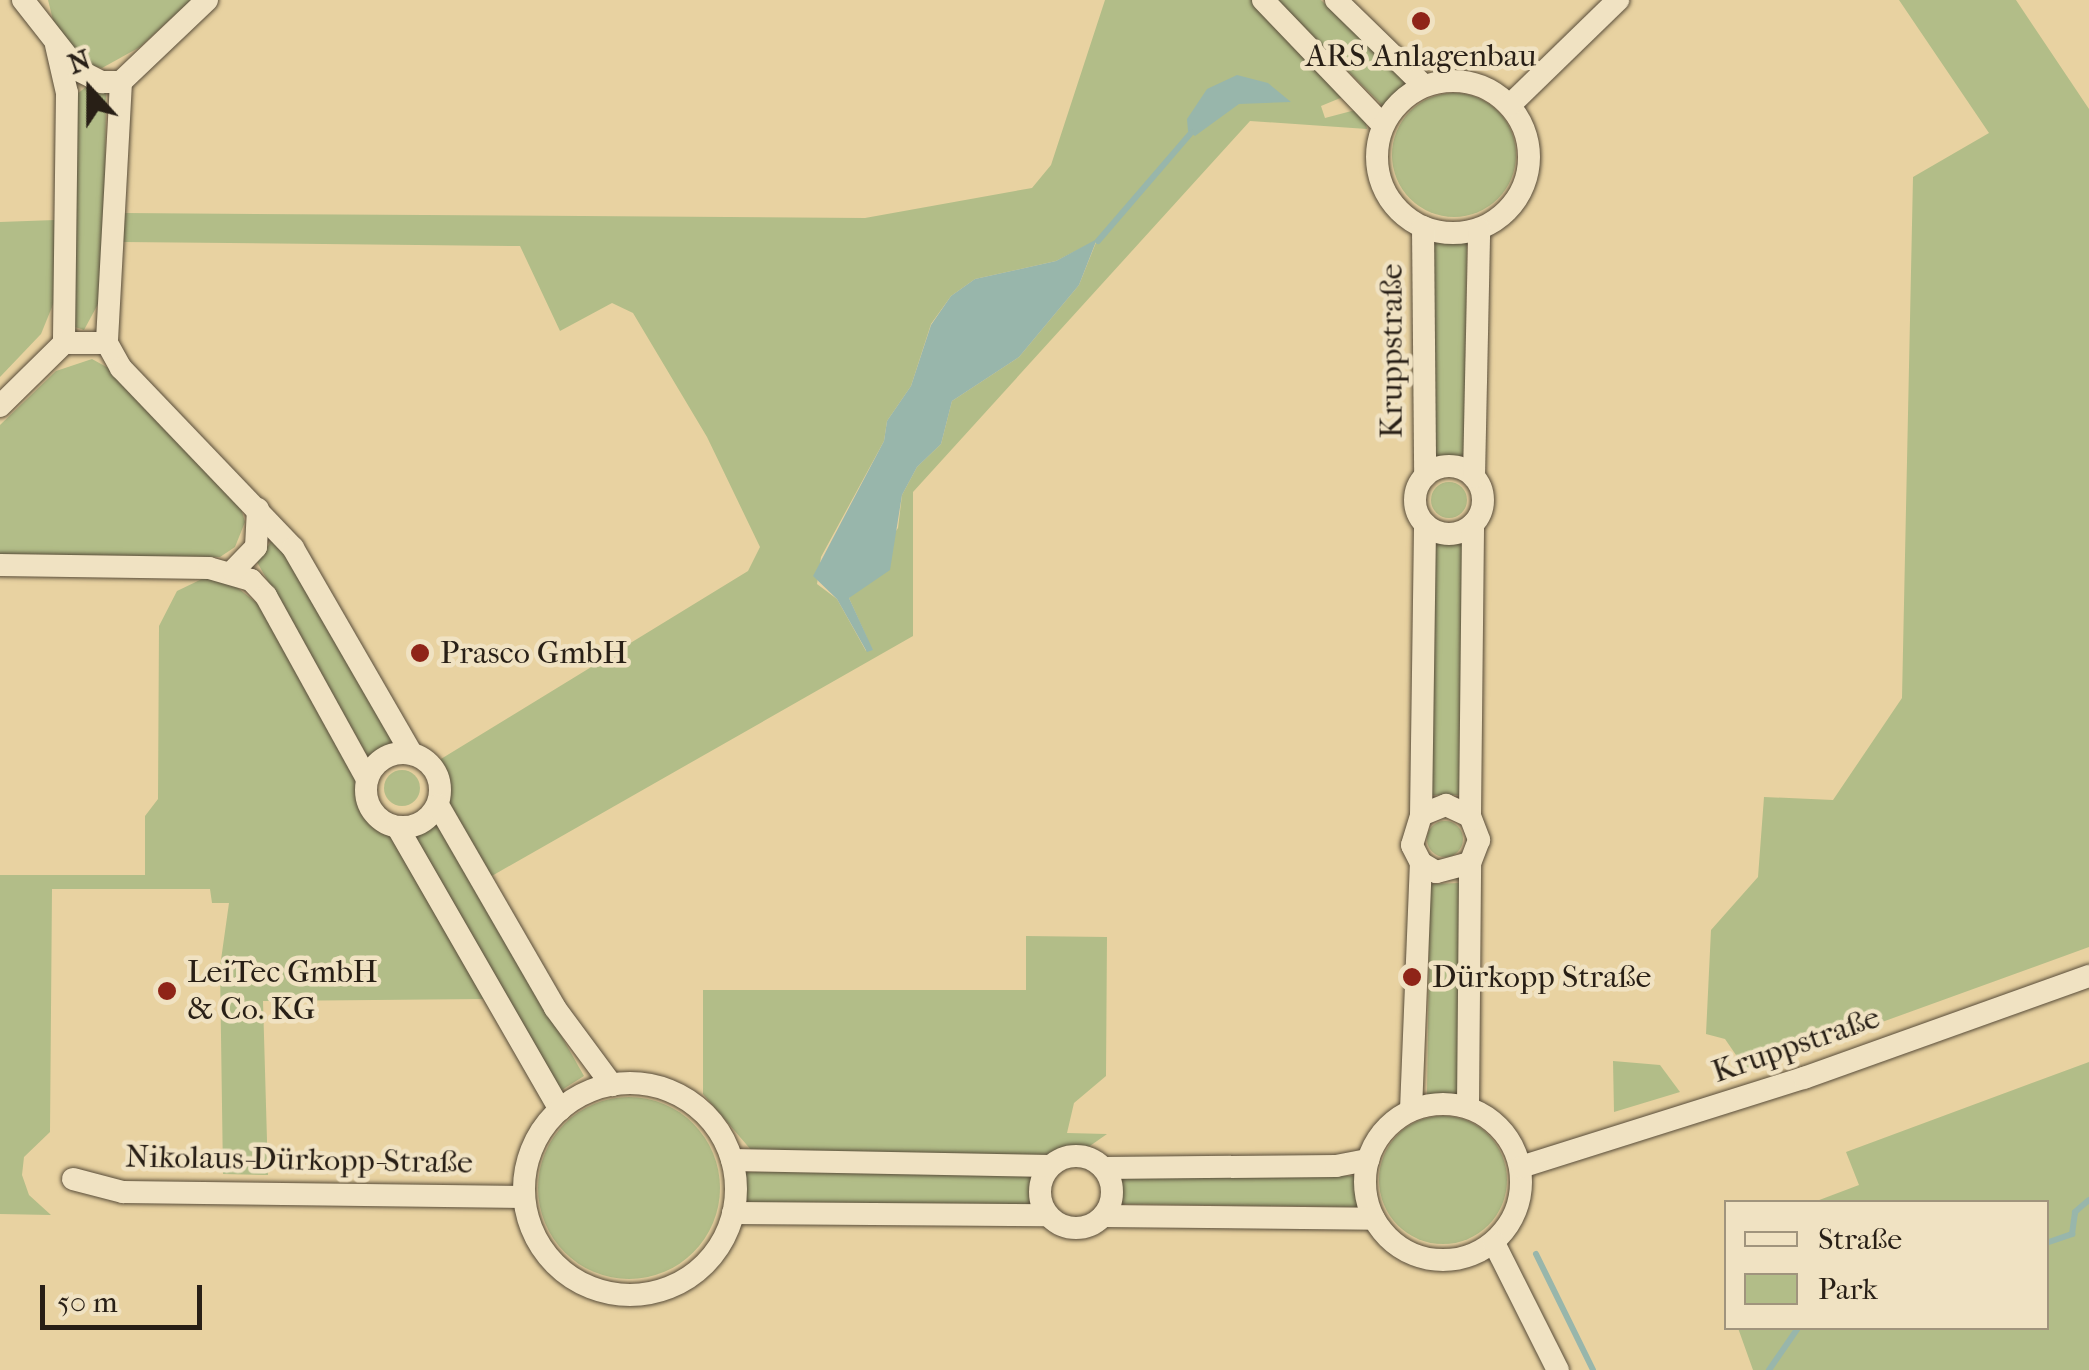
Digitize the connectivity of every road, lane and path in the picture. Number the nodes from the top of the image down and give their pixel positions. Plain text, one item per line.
1 (22, 0) edge
2 (207, 0) edge
3 (1263, 0) edge
4 (1336, 0) edge
5 (1618, 0) edge
6 (56, 45) junction
7 (121, 82) junction
8 (1424, 86) junction
9 (1510, 105) junction
10 (1383, 125) junction
11 (1423, 227) junction
12 (1480, 229) junction
13 (107, 342) junction
14 (64, 343) junction
15 (0, 406) edge
16 (1424, 476) junction
17 (1474, 477) junction
18 (258, 509) junction
19 (1425, 524) junction
20 (1473, 524) junction
21 (0, 566) edge
22 (233, 571) junction
23 (412, 754) junction
24 (368, 778) junction
25 (438, 805) junction
26 (1420, 816) junction
27 (1470, 816) junction
28 (398, 828) junction
29 (1421, 863) junction
30 (1470, 863) junction
31 (2089, 976) edge
32 (612, 1085) junction
33 (1468, 1108) junction
34 (560, 1110) junction
35 (1411, 1110) junction
36 (732, 1160) junction
37 (1368, 1160) junction
38 (1050, 1166) junction
39 (1521, 1167) junction
40 (1103, 1168) junction
41 (73, 1179) dead end
42 (524, 1197) junction
43 (734, 1213) junction
44 (1047, 1215) junction
45 (1103, 1216) junction
46 (1374, 1219) junction
47 (1486, 1248) junction
48 (1558, 1370) edge

1 - 6 street
2 - 7 street
3 - 10 street
4 - 8 street
5 - 9 street
6 - 7 street
6 - 14 street
7 - 13 street
8 - 9 street
8 - 10 street
9 - 12 street
10 - 11 street, Kruppstraße
11 - 12 street, Kruppstraße
11 - 16 street, Kruppstraße
12 - 17 street
13 - 14 street
13 - 18 street
14 - 15 street
16 - 17 street, Kruppstraße
16 - 19 street, Kruppstraße
17 - 20 street
18 - 22 street
18 - 23 street
19 - 20 street
19 - 26 street, Kruppstraße
20 - 27 street
21 - 22 street
22 - 24 street
23 - 24 street
23 - 25 street
24 - 28 street
25 - 28 street
25 - 32 street
26 - 27 street
26 - 29 street, Kruppstraße
27 - 30 street
28 - 34 street
29 - 30 street
29 - 35 street, Kruppstraße
30 - 33 street
31 - 39 street, Kruppstraße
32 - 34 street
32 - 36 street
33 - 35 street
33 - 39 street
34 - 42 street
35 - 37 street
36 - 38 street
36 - 43 street
37 - 40 street
37 - 46 street
38 - 40 street
38 - 44 street
39 - 47 street
40 - 45 street
41 - 42 street, Nikolaus-Dürkopp-Straße
42 - 43 street
43 - 44 street
44 - 45 street
45 - 46 street
46 - 47 street
47 - 48 street

